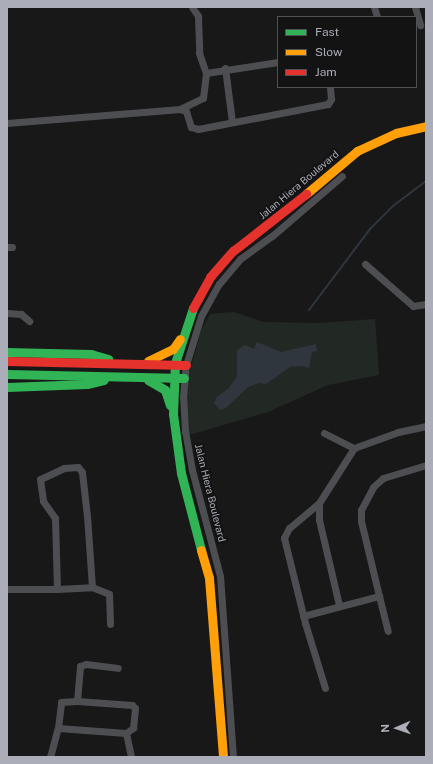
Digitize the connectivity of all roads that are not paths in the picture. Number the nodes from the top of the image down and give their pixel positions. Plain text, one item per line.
1 (192, 7) edge
2 (415, 7) edge
3 (421, 25) edge
4 (277, 62) edge
5 (225, 68) junction
6 (206, 73) junction
7 (330, 88) edge
8 (180, 109) junction
9 (232, 122) junction
10 (7, 123) edge
11 (426, 126) edge
12 (342, 176) dead end
13 (266, 227) junction
14 (272, 236) junction
15 (365, 264) dead end
16 (426, 304) edge
17 (7, 313) edge
18 (29, 321) dead end
19 (185, 332) junction
20 (7, 352) edge
21 (7, 361) edge
22 (122, 363) junction
23 (142, 363) junction
24 (175, 363) junction
25 (186, 365) junction
26 (7, 374) edge
27 (122, 377) junction
28 (141, 377) junction
29 (173, 377) junction
30 (184, 378) junction
31 (7, 386) edge
32 (173, 414) junction
33 (426, 426) edge
34 (324, 432) dead end
35 (354, 448) junction
36 (426, 465) edge
37 (319, 503) junction
38 (220, 585) junction
39 (210, 586) junction
40 (92, 587) junction
41 (7, 589) edge
42 (57, 589) junction
43 (379, 596) junction
44 (339, 605) junction
45 (304, 616) junction
46 (110, 624) dead end
47 (388, 632) dead end
48 (118, 668) dead end
49 (325, 688) dead end
50 (77, 701) junction
51 (58, 728) junction
52 (126, 733) junction
53 (50, 757) edge
54 (131, 757) edge
55 (223, 757) edge
56 (233, 757) edge

1 - 6 street
2 - 3 street
4 - 5 street
5 - 6 street
5 - 9 street
6 - 8 street
7 - 9 street
8 - 9 street
8 - 10 street
11 - 13 street, Jalan Hiera Boulevard
12 - 14 street, Jalan Hiera Boulevard
13 - 14 street
13 - 19 street, Jalan Hiera Boulevard
14 - 25 street, Jalan Hiera Boulevard
15 - 16 street
17 - 18 street
19 - 23 street
19 - 24 street, Jalan Hiera Boulevard
20 - 22 street
21 - 22 street
22 - 23 street
23 - 24 street
24 - 25 street
24 - 29 street, Jalan Hiera Boulevard
25 - 30 street, Jalan Hiera Boulevard
26 - 27 street
27 - 28 street
27 - 31 street
28 - 29 street
28 - 32 street
29 - 30 street
29 - 32 street
30 - 38 street, Jalan Hiera Boulevard
32 - 39 street
33 - 35 street
34 - 35 street
35 - 37 street
36 - 43 street
37 - 44 street
37 - 45 street
38 - 39 street
38 - 56 street, Jalan Hiera Boulevard
39 - 55 street
40 - 42 street
40 - 42 street
40 - 46 street
41 - 42 street
43 - 44 street
43 - 47 street
44 - 45 street
45 - 49 street
48 - 50 street
50 - 51 street
50 - 52 street
51 - 52 street
51 - 53 street
52 - 54 street

